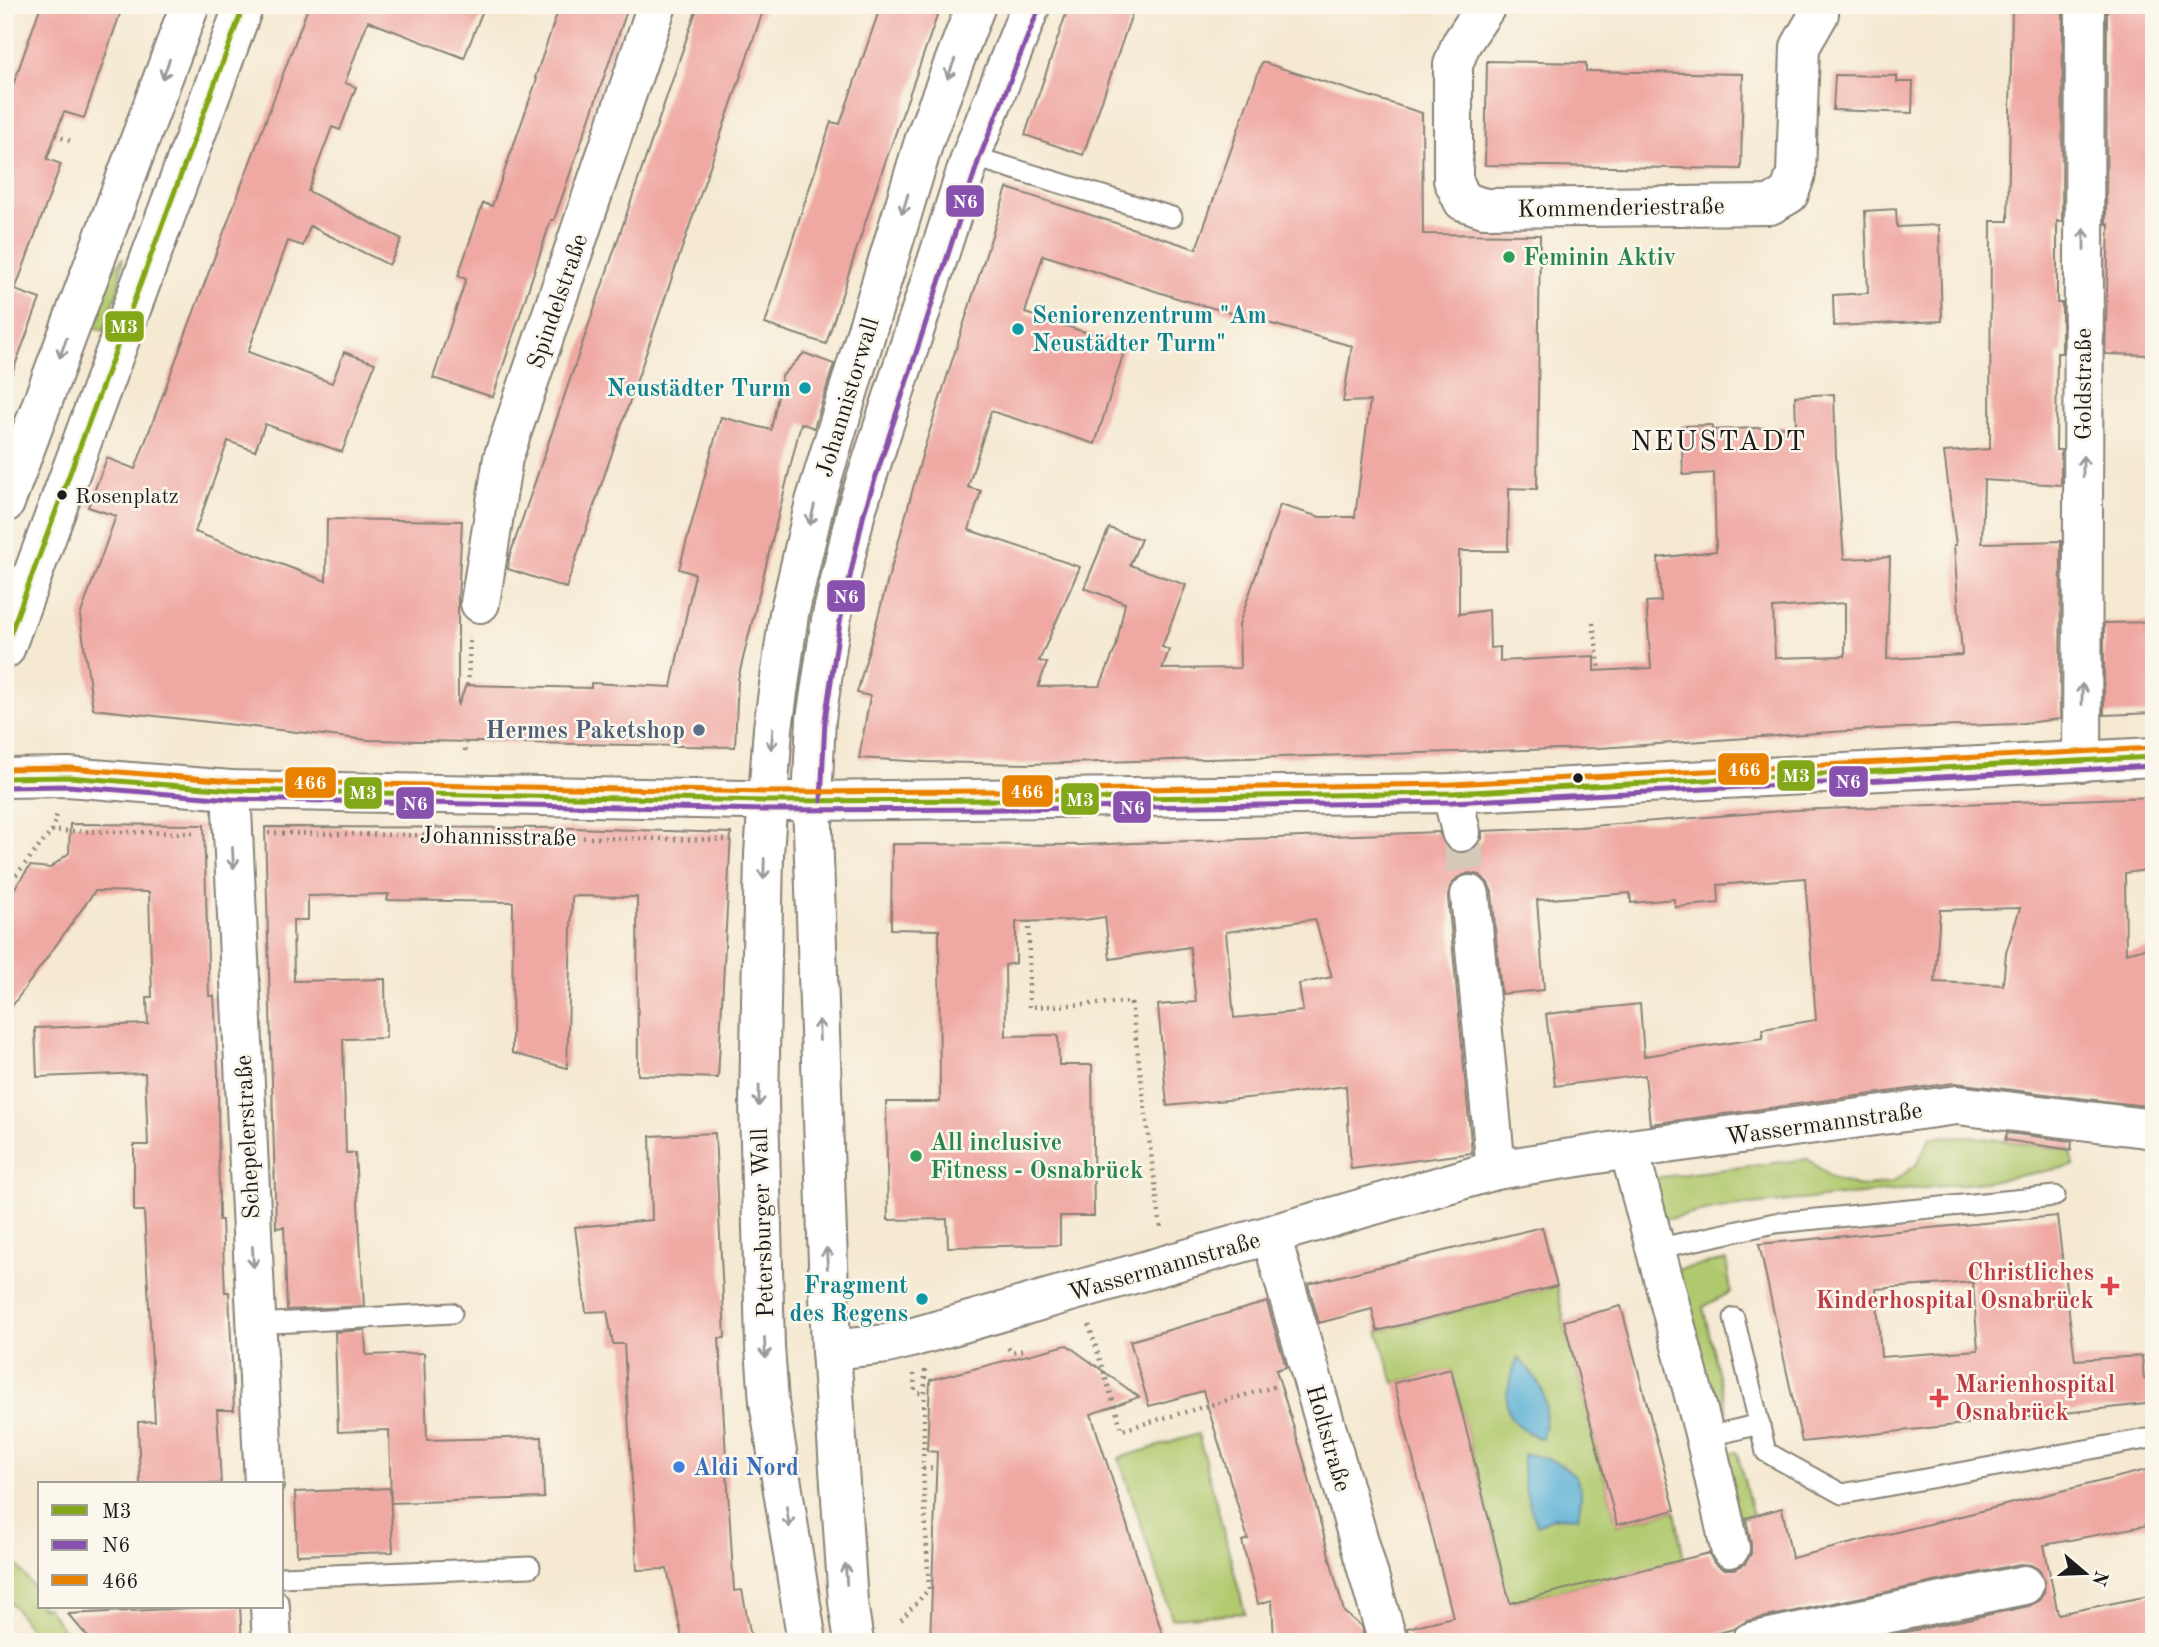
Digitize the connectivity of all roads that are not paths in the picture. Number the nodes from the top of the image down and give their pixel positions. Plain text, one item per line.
1 (190, 5) edge
2 (244, 5) edge
3 (657, 5) edge
4 (976, 5) edge
5 (1031, 5) edge
6 (1488, 5) edge
7 (1819, 5) edge
8 (2085, 5) edge
9 (971, 156) junction
10 (1172, 217) dead end
11 (5, 503) edge
12 (480, 603) road end
13 (5, 649) edge
14 (2154, 757) edge
15 (2082, 762) junction
16 (5, 778) edge
17 (231, 790) junction
18 (1452, 793) junction
19 (767, 801) junction
20 (812, 801) junction
21 (1461, 832) tunnel mouth
22 (1470, 895) tunnel mouth
23 (1912, 1111) junction
24 (2007, 1129) dead end
25 (2154, 1129) edge
26 (1629, 1149) junction
27 (1496, 1170) junction
28 (2055, 1196) dead end
29 (1271, 1235) junction
30 (1656, 1249) junction
31 (452, 1313) dead end
32 (1734, 1318) dead end
33 (256, 1324) junction
34 (831, 1350) junction
35 (1760, 1424) junction
36 (1705, 1437) junction
37 (2146, 1439) dead end
38 (264, 1482) edge
39 (1730, 1548) dead end
40 (530, 1567) dead end
41 (284, 1577) edge
42 (2024, 1585) dead end
43 (270, 1608) edge
44 (1755, 1641) edge
45 (272, 1642) edge
46 (807, 1642) edge
47 (854, 1642) edge
48 (1388, 1642) edge

1 -> 11 street
2 - 13 street
3 - 12 street, Spindelstraße
4 -> 19 street, Johannistorwall
5 - 9 street, Johannistorwall
6 - 7 street, Kommenderiestraße
15 -> 8 street, Goldstraße
9 - 10 lane
9 - 20 street, Johannistorwall
14 - 15 street, Johannisstraße
15 - 18 street, Johannisstraße
16 - 17 street, Johannisstraße
17 - 19 street, Johannisstraße
17 -> 33 street, Schepelerstraße
18 - 20 street, Johannisstraße
18 - 21 street
19 - 20 street, Johannisstraße
19 -> 46 street, Petersburger Wall
34 -> 20 street
22 - 27 street
23 - 24 lane
23 - 25 street, Wassermannstraße
23 - 26 street, Wassermannstraße
26 - 27 street, Wassermannstraße
26 - 30 street
27 - 29 street, Wassermannstraße
28 - 30 lane
29 - 34 street, Wassermannstraße
29 - 48 street, Holtstraße
30 - 36 street
31 - 33 lane
32 - 35 lane
33 - 38 street, Schepelerstraße
47 -> 34 street
35 - 36 lane
35 - 37 lane
36 - 39 street
40 - 41 lane
42 - 44 street
43 - 45 street

